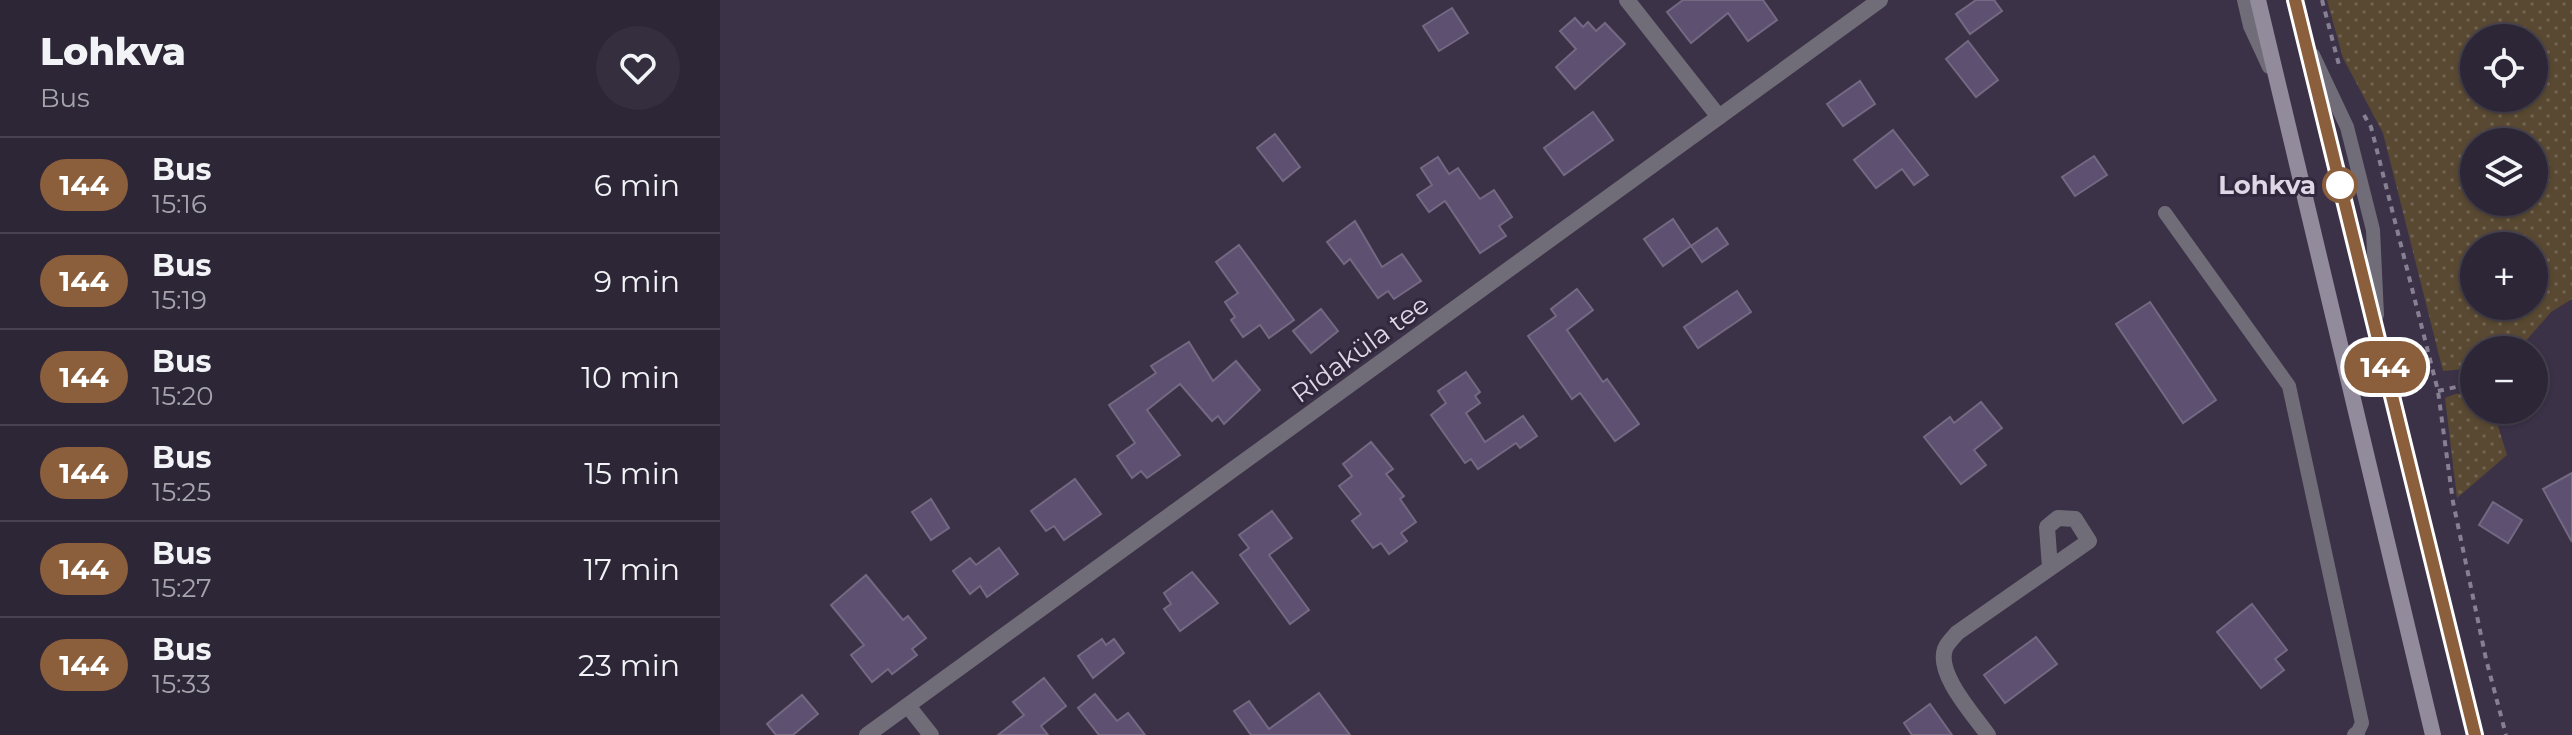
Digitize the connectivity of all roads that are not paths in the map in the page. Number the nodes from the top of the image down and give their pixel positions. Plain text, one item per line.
1 (1627, 0) edge
2 (1880, 0) edge
3 (2244, 0) edge
4 (2258, 0) edge
5 (2295, 0) edge
6 (2280, 90) junction
7 (1719, 117) junction
8 (2165, 213) dead end
9 (2050, 568) dead end
10 (908, 706) junction
11 (2356, 734) edge
12 (867, 735) edge
13 (931, 735) edge
14 (1988, 735) edge
15 (2433, 735) edge
16 (2475, 735) edge

1 - 7 street
2 - 7 street, Ridaküla tee
3 - 6 lane
4 - 6 main road
5 - 16 main road
6 - 15 main road
7 - 10 street, Ridaküla tee
8 - 11 lane
9 - 14 street
10 - 12 street, Ridaküla tee
10 - 13 street

